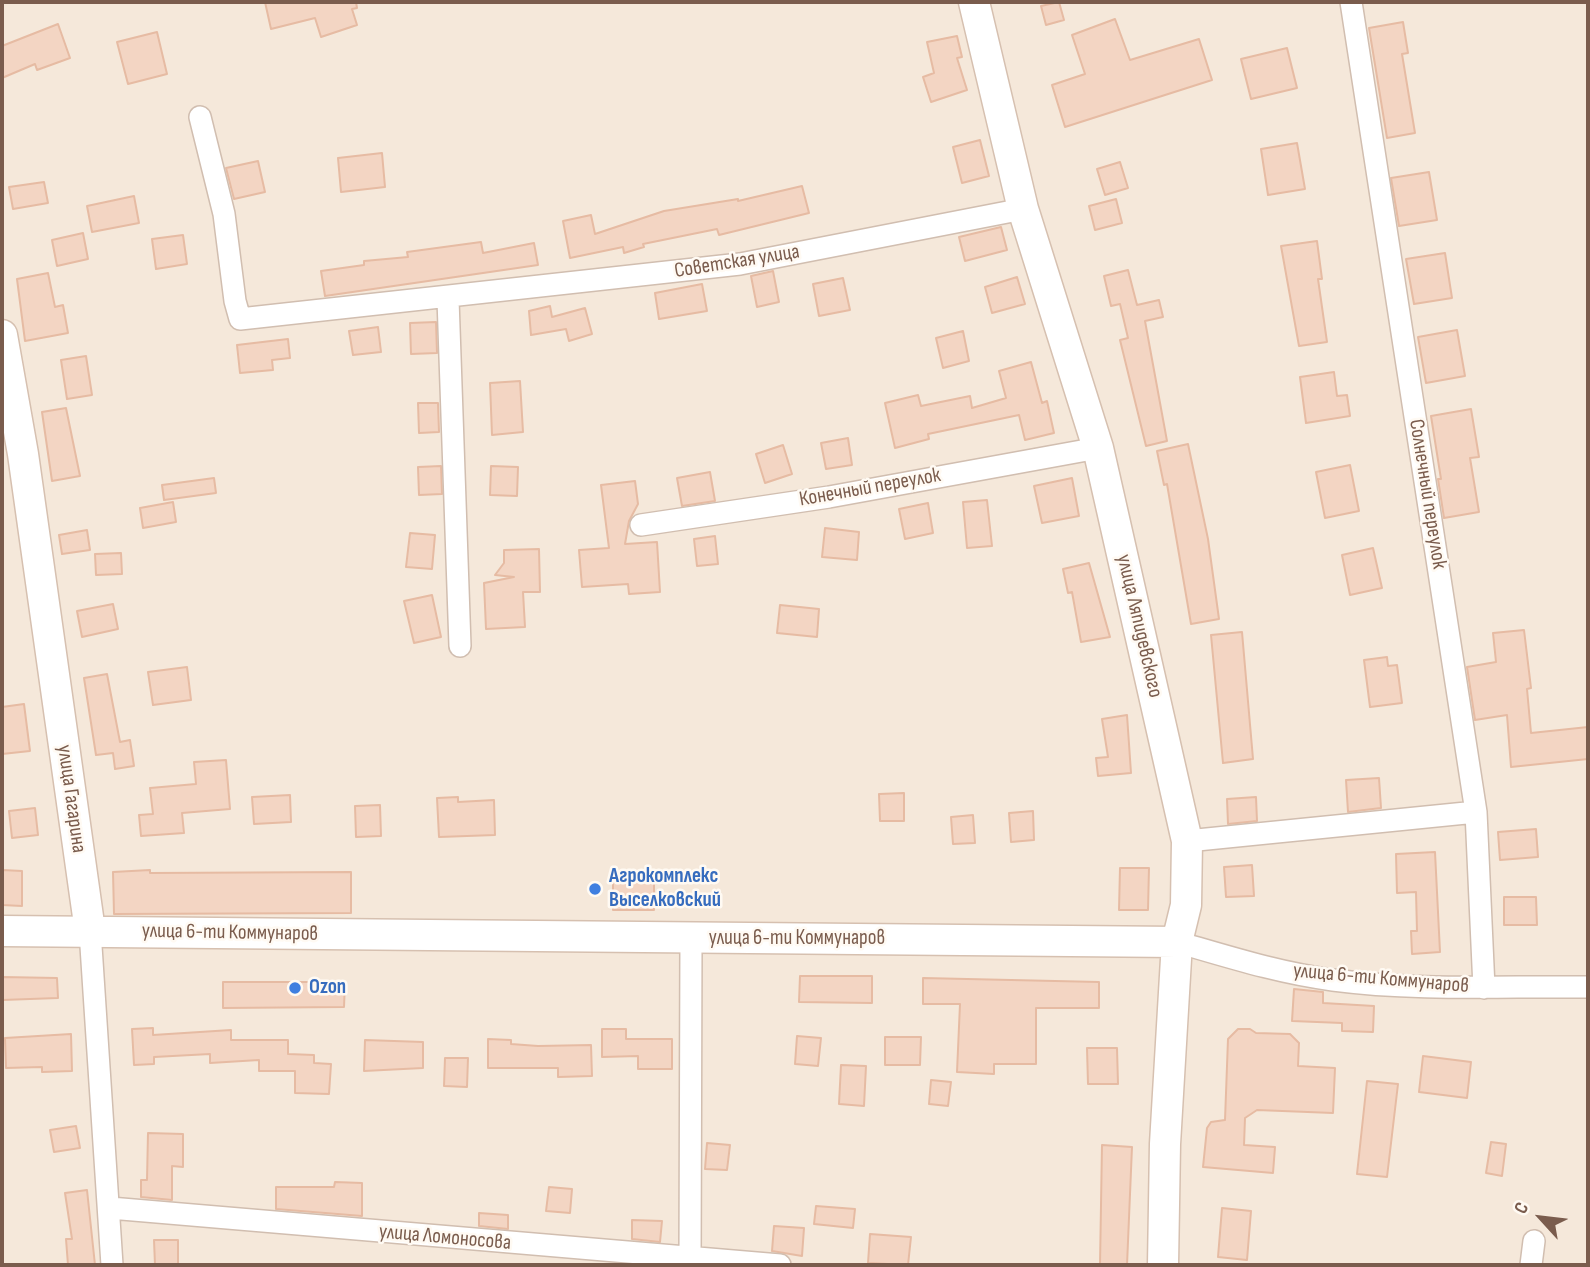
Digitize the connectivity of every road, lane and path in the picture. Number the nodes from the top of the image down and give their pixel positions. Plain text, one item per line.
1 (974, 2) edge
2 (1351, 2) edge
3 (200, 117) dead end
4 (1023, 209) junction
5 (448, 299) junction
6 (2, 335) edge
7 (1098, 448) junction
8 (641, 525) dead end
9 (460, 646) dead end
10 (1476, 812) junction
11 (1187, 841) junction
12 (2, 931) edge
13 (90, 931) junction
14 (691, 939) junction
15 (1177, 942) junction
16 (1588, 987) edge
17 (1484, 988) junction
18 (110, 1208) junction
19 (1534, 1241) dead end
20 (691, 1261) edge
21 (112, 1265) edge
22 (779, 1265) edge
23 (1163, 1265) edge
24 (1531, 1265) edge

1 - 4 main road, улица Ляпидевского
2 - 10 street, Солнечный переулок
3 - 5 street, Советская улица
4 - 5 street, Советская улица
4 - 7 main road, улица Ляпидевского
5 - 9 street
6 - 13 main road, улица Гагарина
7 - 8 street, Конечный переулок
7 - 11 main road, улица Ляпидевского
10 - 11 street
10 - 17 street, Солнечный переулок
11 - 15 main road, улица Ляпидевского
12 - 13 main road, улица 6-ти Коммунаров
13 - 14 main road, улица 6-ти Коммунаров
13 - 18 street, улица Гагарина
14 - 15 main road, улица 6-ти Коммунаров
14 - 20 street
15 - 17 street, улица 6-ти Коммунаров
15 - 23 main road, улица Ляпидевского
16 - 17 street, улица 6-ти Коммунаров
18 - 20 street, улица Ломоносова
18 - 21 street, улица Гагарина
19 - 24 street
20 - 22 street, улица Ломоносова

